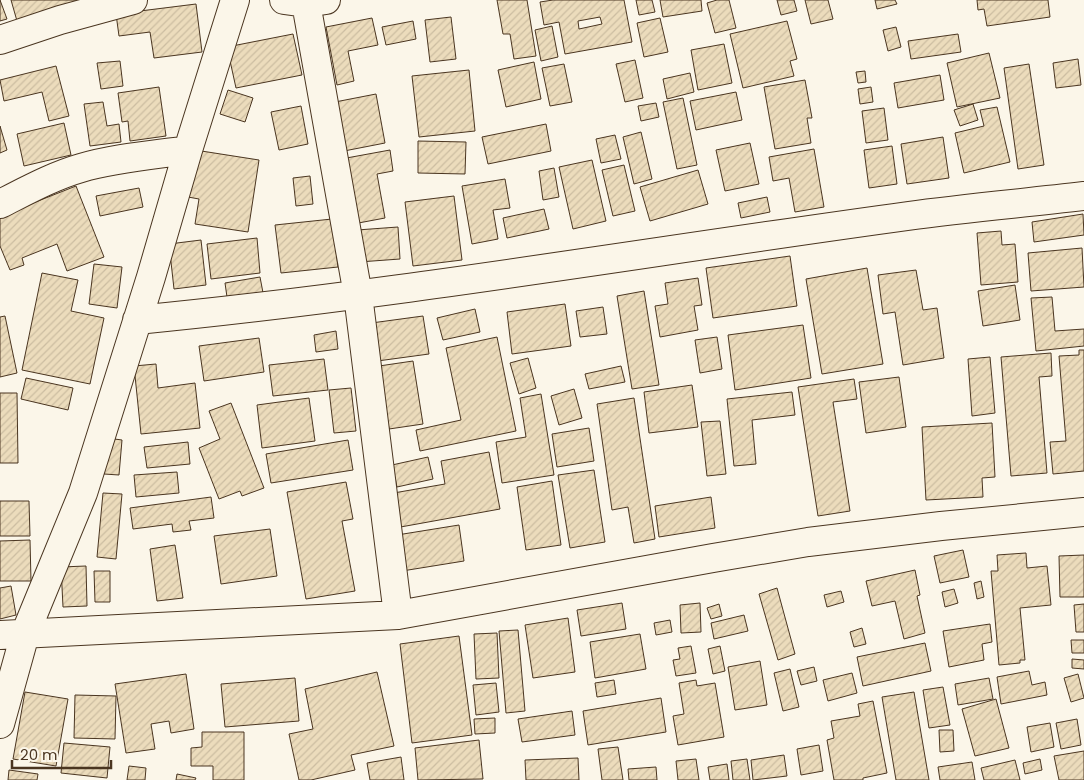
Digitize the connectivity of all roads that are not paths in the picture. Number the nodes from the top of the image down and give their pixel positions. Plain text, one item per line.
1 (133, 0) edge
2 (235, 0) edge
3 (305, 1) edge
4 (0, 40) edge
5 (188, 150) junction
6 (1084, 196) edge
7 (0, 204) edge
8 (358, 295) junction
9 (137, 320) junction
10 (1084, 512) edge
11 (398, 616) junction
12 (12, 634) edge
13 (0, 724) edge

1 - 4 street
2 - 5 street
3 - 8 street
5 - 7 street
5 - 9 street
6 - 8 street
8 - 9 street
8 - 11 street
9 - 12 street
10 - 11 street
11 - 12 street
12 - 13 street

